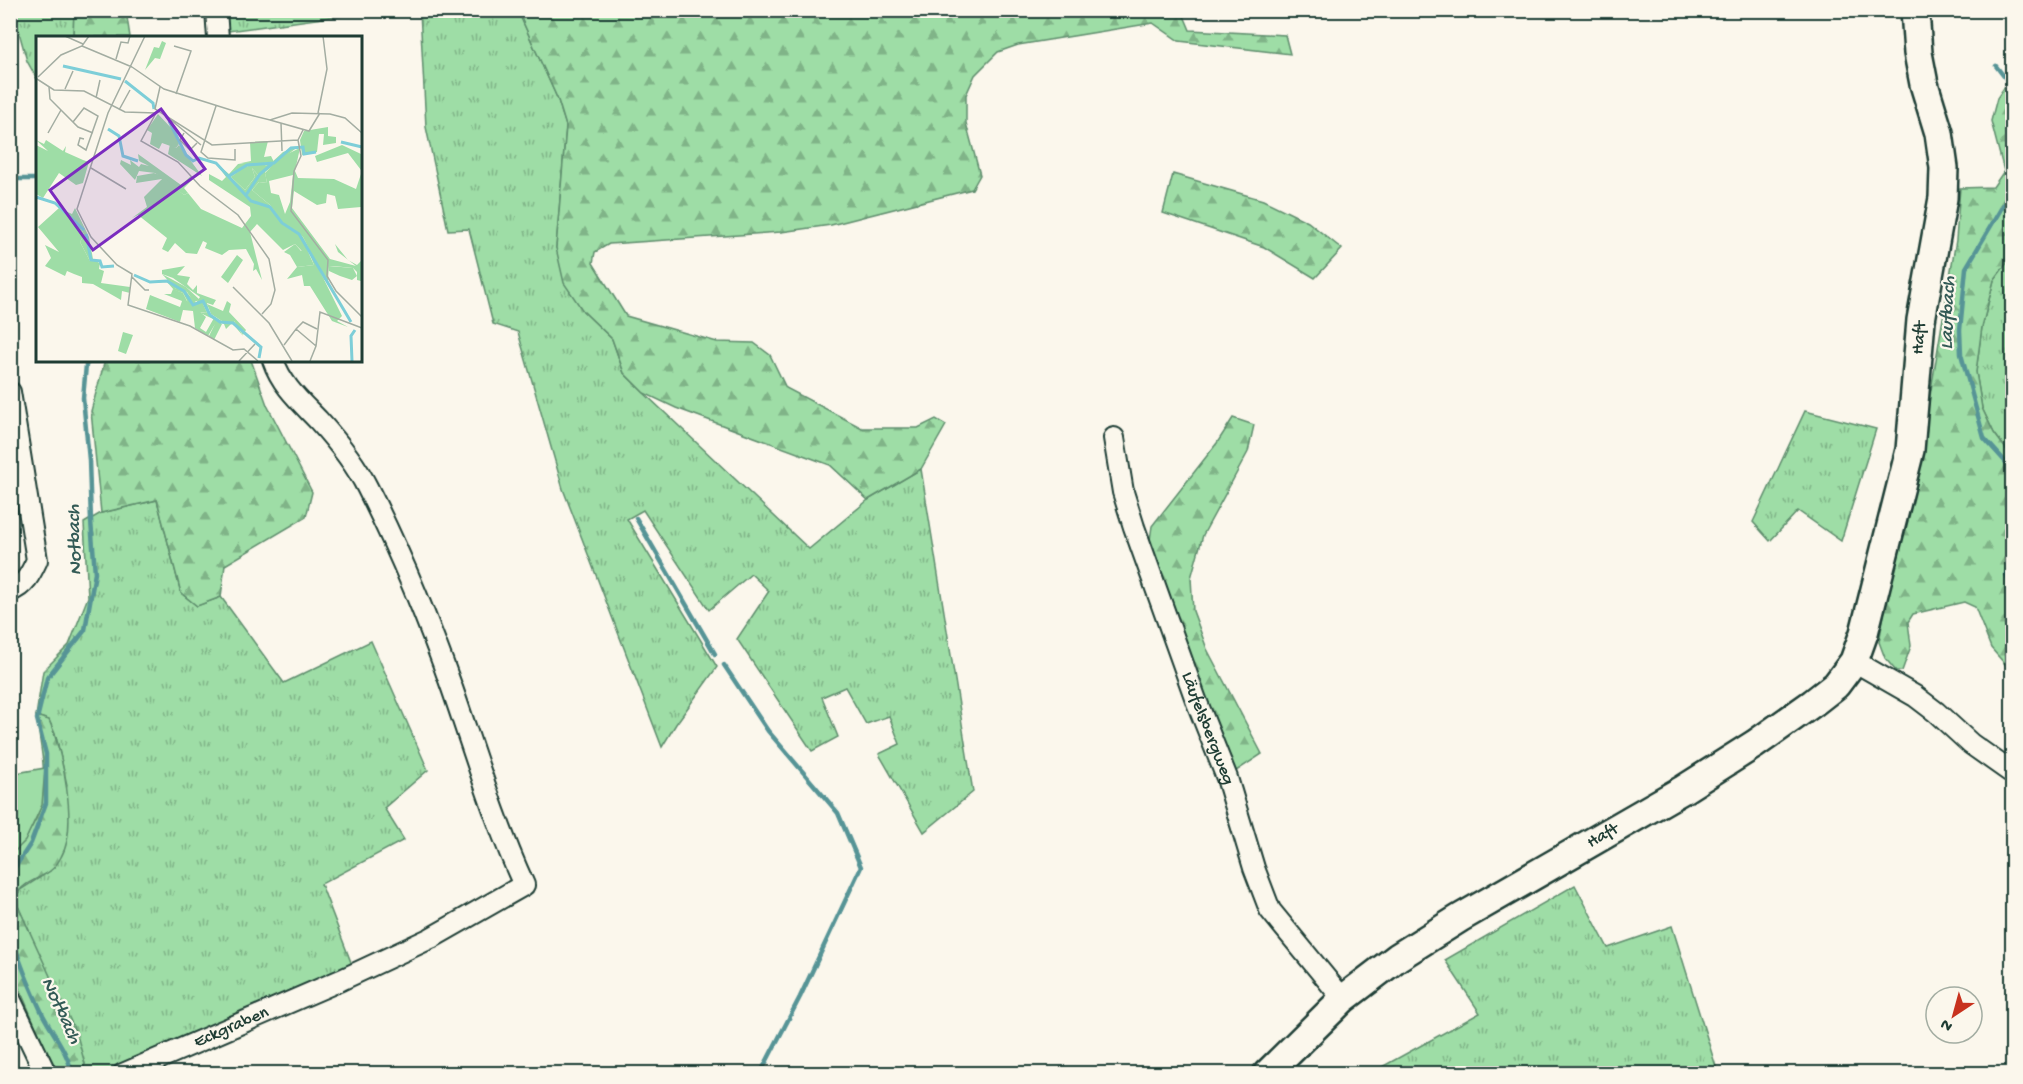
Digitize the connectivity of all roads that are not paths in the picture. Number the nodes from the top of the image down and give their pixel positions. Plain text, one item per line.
1 (216, 10) edge
2 (1915, 10) edge
3 (218, 36) edge
4 (274, 362) edge
5 (10, 392) edge
6 (1114, 438) dead end
7 (10, 591) edge
8 (1854, 661) junction
9 (2013, 773) edge
10 (10, 999) edge
11 (1343, 999) junction
12 (46, 1074) edge
13 (123, 1074) edge
14 (1267, 1074) edge

1 - 3 street
2 - 8 main road, Haft
4 - 13 street, Eckgraben
5 - 7 street
6 - 11 street, Läufelsbergweg
8 - 9 street
8 - 11 main road, Haft
10 - 12 street
11 - 14 main road, Haft

